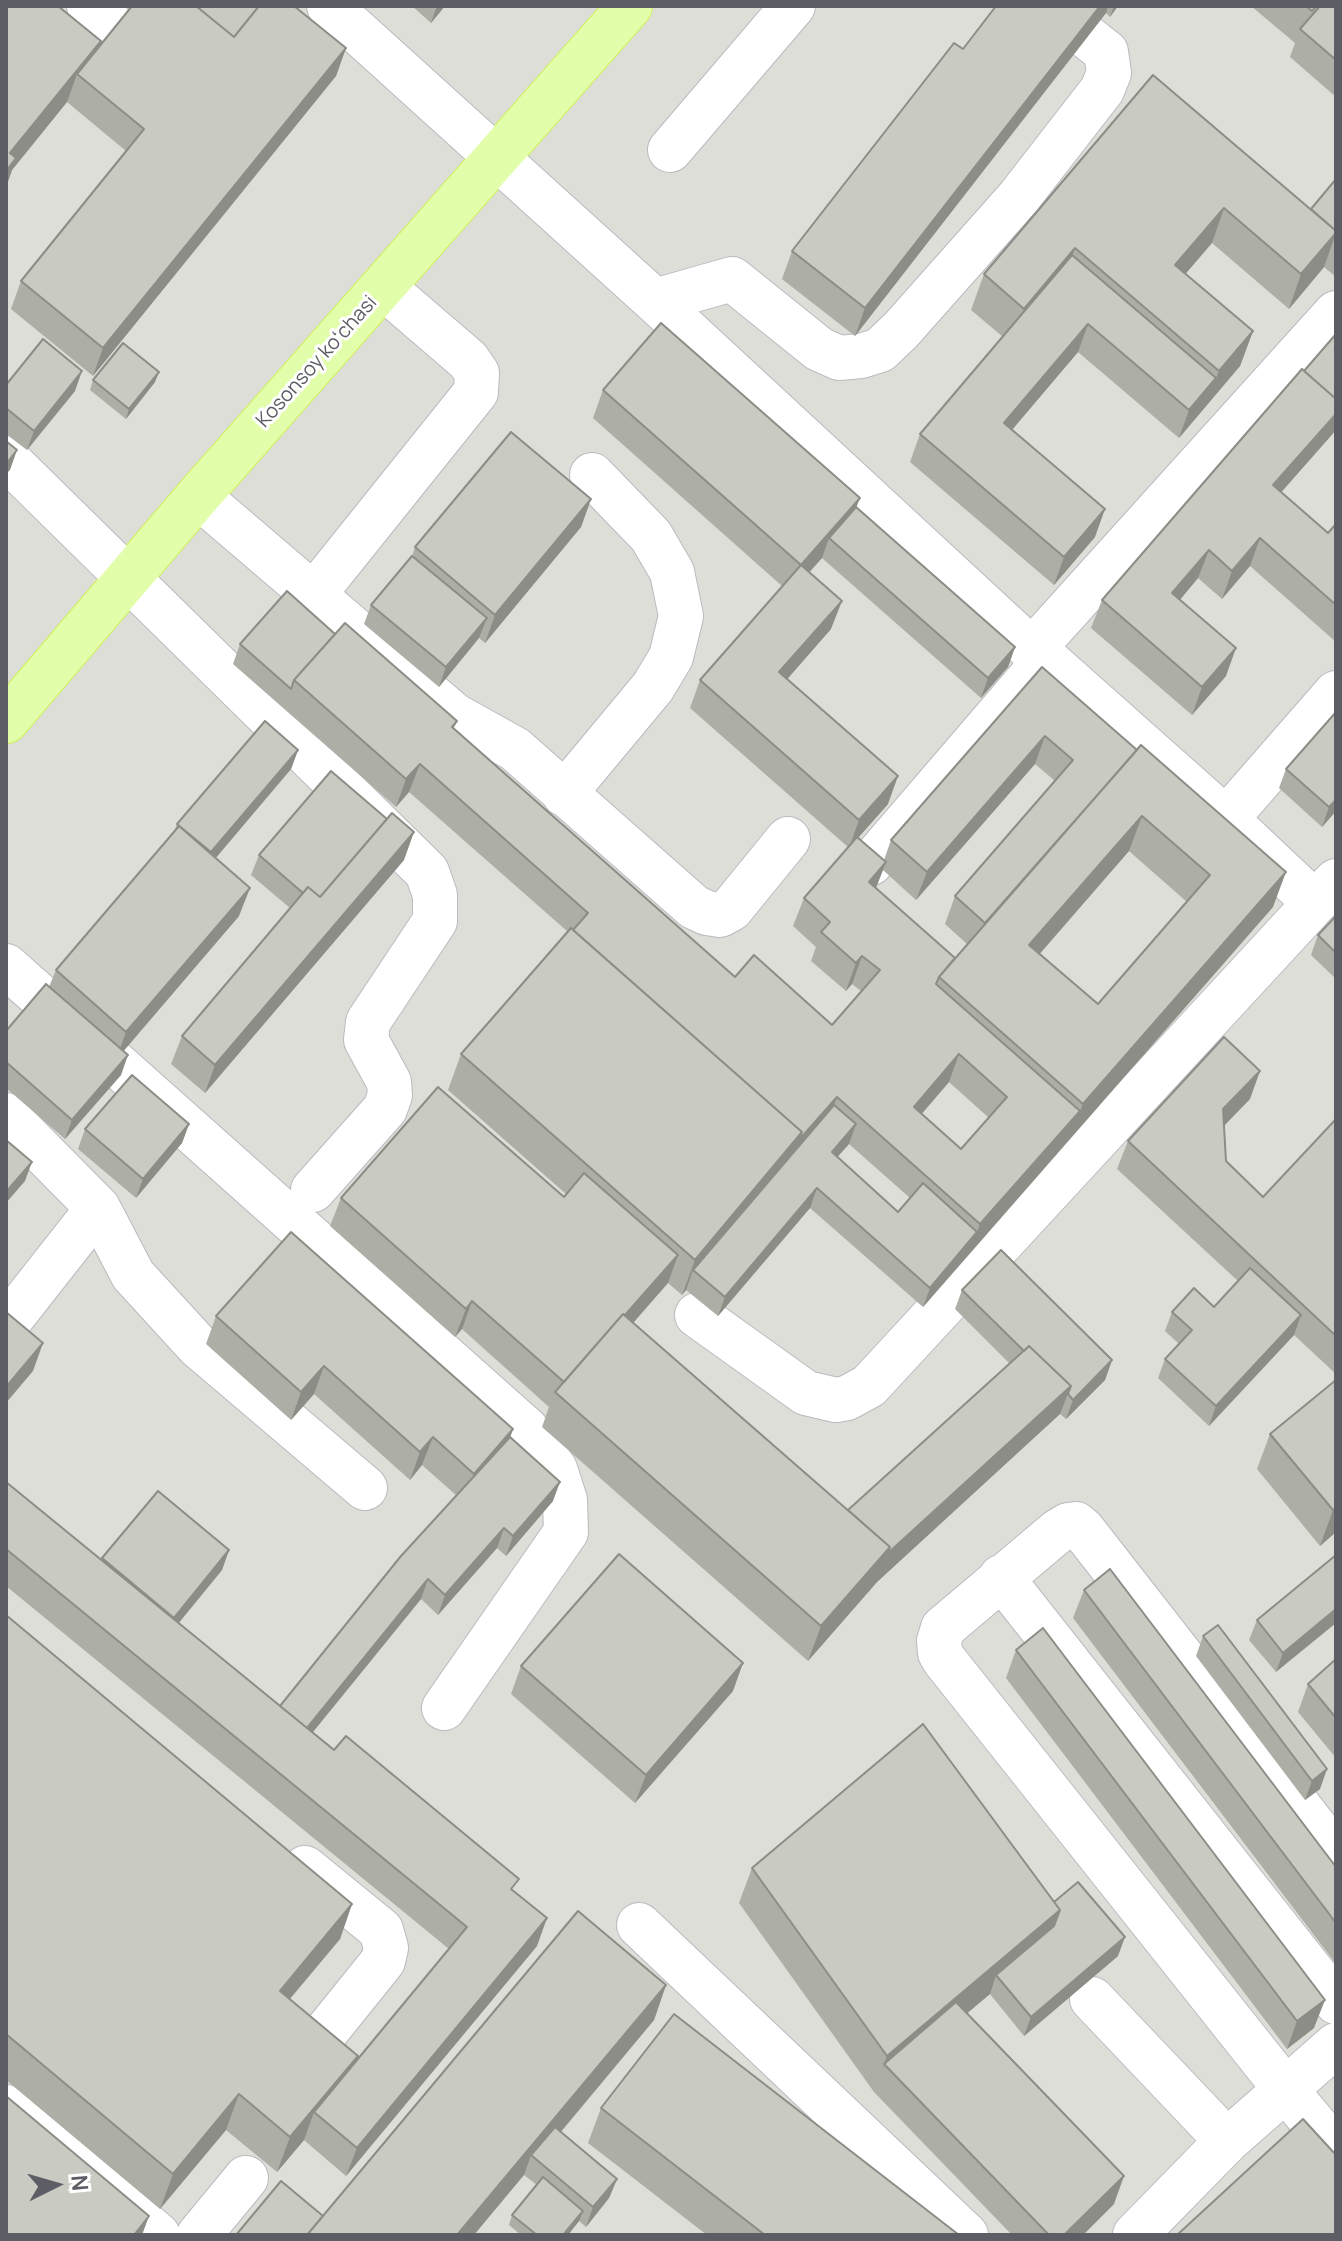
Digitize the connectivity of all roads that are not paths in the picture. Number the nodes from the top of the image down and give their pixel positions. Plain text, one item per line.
1 (329, 6) edge
2 (630, 6) edge
3 (793, 6) edge
4 (1087, 37) edge
5 (670, 150) dead end
6 (498, 158) junction
7 (383, 287) junction
8 (655, 301) junction
9 (1336, 313) edge
10 (6, 458) edge
11 (592, 475) dead end
12 (198, 496) junction
13 (126, 578) junction
14 (314, 594) junction
15 (1039, 654) junction
16 (1336, 693) edge
17 (6, 721) edge
18 (564, 794) junction
19 (1226, 819) junction
20 (788, 839) dead end
21 (871, 863) edge
22 (1326, 892) edge
23 (6, 966) edge
24 (6, 1115) edge
25 (313, 1190) dead end
26 (98, 1208) junction
27 (697, 1315) dead end
28 (10, 1320) edge
29 (365, 1488) dead end
30 (1001, 1577) junction
31 (444, 1708) dead end
32 (277, 1846) edge
33 (1336, 1854) edge
34 (639, 1925) dead end
35 (1092, 1999) dead end
36 (1336, 2002) edge
37 (1336, 2045) edge
38 (309, 2053) edge
39 (1286, 2090) junction
40 (6, 2107) edge
41 (1227, 2141) junction
42 (1336, 2150) edge
43 (246, 2178) dead end
44 (158, 2235) edge
45 (199, 2235) edge
46 (966, 2235) edge
47 (1135, 2235) edge

1 - 6 lane
2 - 6 main road, Kosonsoy koʻchasi
3 - 5 lane
4 - 8 lane
6 - 7 main road, Kosonsoy koʻchasi
6 - 8 lane
7 - 12 main road, Kosonsoy koʻchasi
7 - 14 lane
8 - 15 lane
9 - 15 lane
10 - 13 lane
11 - 18 lane
12 - 13 main road, Kosonsoy koʻchasi
12 - 14 lane
13 - 17 main road, Kosonsoy koʻchasi
13 - 25 lane
14 - 18 lane
15 - 19 lane
15 - 21 lane
16 - 19 lane
18 - 20 lane
19 - 22 lane
22 - 27 lane
23 - 31 lane
24 - 26 lane
26 - 28 lane
26 - 29 lane
30 - 33 lane
30 - 36 lane
30 - 39 lane
32 - 38 lane
34 - 46 lane
35 - 41 lane
37 - 39 lane
39 - 41 lane
39 - 42 lane
40 - 44 lane
41 - 47 lane
43 - 45 lane

